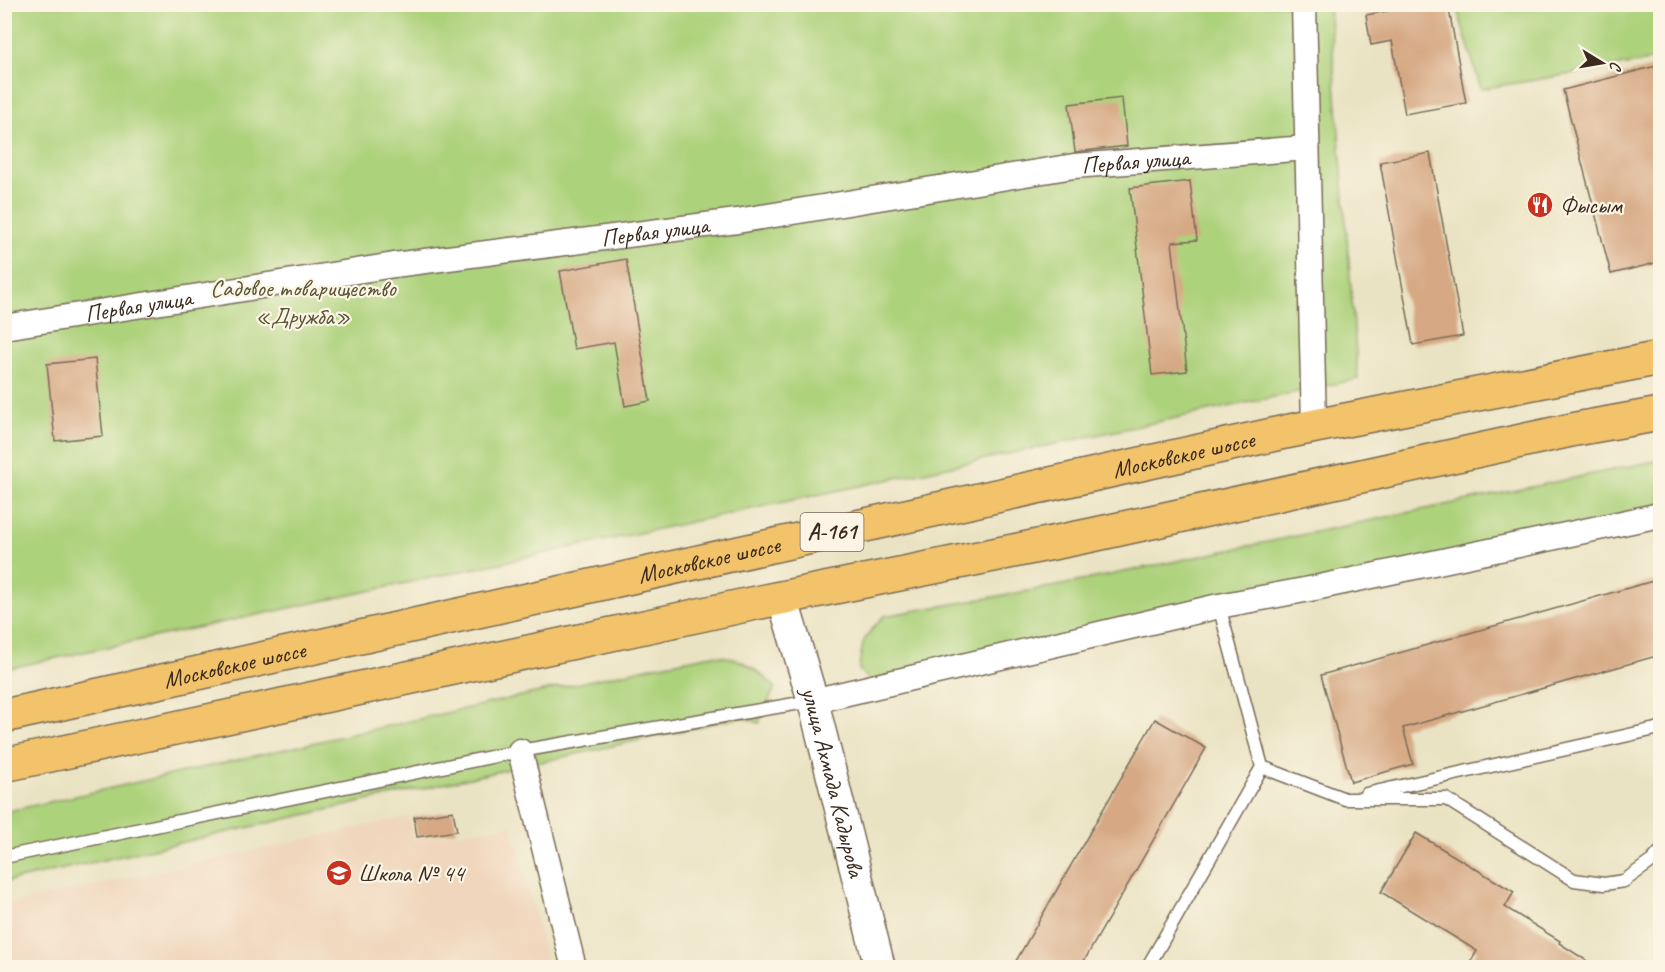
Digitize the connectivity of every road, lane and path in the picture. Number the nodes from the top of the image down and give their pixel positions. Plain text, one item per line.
1 (1304, 4) edge
2 (1307, 148) junction
3 (4, 327) edge
4 (1660, 358) edge
5 (1660, 414) edge
6 (1314, 426) junction
7 (1660, 515) edge
8 (782, 597) junction
9 (1219, 606) junction
10 (813, 701) junction
11 (4, 716) edge
12 (1660, 728) edge
13 (520, 751) junction
14 (4, 765) edge
15 (1262, 767) junction
16 (1345, 799) junction
17 (1660, 852) edge
18 (4, 857) edge
19 (574, 968) edge
20 (880, 968) edge
21 (1147, 968) edge

1 - 2 street
2 - 3 street, Первая улица
2 - 6 street
4 - 6 highway, Московское шоссе / А-161
5 - 8 highway, Московское шоссе / А-161
6 - 11 highway, Московское шоссе / А-161
7 - 9 street
8 - 10 street, улица Ахмада Кадырова
8 - 14 highway, Московское шоссе / А-161
9 - 10 street
9 - 15 lane
10 - 13 lane
10 - 20 street, улица Ахмада Кадырова
12 - 16 lane
13 - 18 lane
13 - 19 street
15 - 16 lane
15 - 21 lane
16 - 17 lane

